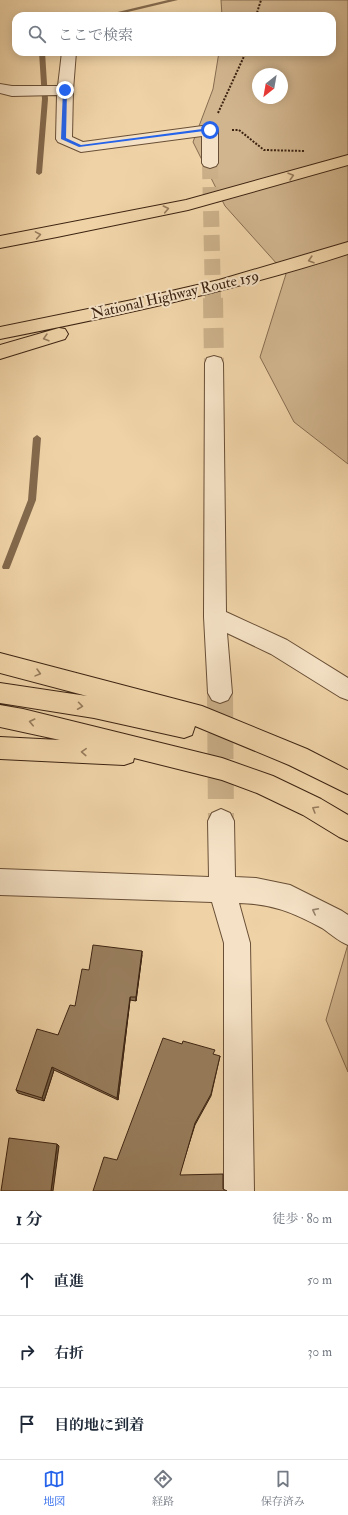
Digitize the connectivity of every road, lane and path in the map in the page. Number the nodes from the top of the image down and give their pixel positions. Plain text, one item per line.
1 (261, 0) edge
2 (257, 12) edge
3 (68, 56) edge
4 (244, 56) edge
5 (0, 88) edge
6 (61, 90) junction
7 (210, 130) junction
8 (231, 130) dead end
9 (309, 153) dead end
10 (348, 160) edge
11 (210, 163) tunnel mouth
12 (0, 242) edge
13 (348, 248) edge
14 (258, 276) junction
15 (0, 333) edge
16 (0, 352) edge
17 (214, 363) tunnel mouth
18 (215, 617) junction
19 (0, 663) edge
20 (348, 690) edge
21 (220, 692) tunnel mouth
22 (0, 693) edge
23 (0, 716) edge
24 (0, 748) edge
25 (179, 757) junction
26 (298, 757) junction
27 (348, 783) edge
28 (221, 821) tunnel mouth
29 (348, 830) edge
30 (0, 882) edge
31 (222, 890) junction
32 (348, 932) edge
33 (239, 1191) edge

1 - 2 path
3 - 6 street
4 - 7 path
5 - 6 street
6 - 7 street
7 - 11 street
8 - 9 path
12 -> 10 highway
13 -> 14 highway, National Highway Route 159
14 - 15 highway, National Highway Route 159
14 -> 16 highway
17 - 18 street
18 - 20 street
18 - 21 street
19 -> 26 highway
22 -> 26 highway
25 -> 23 highway
25 -> 24 highway
29 -> 25 highway
26 - 27 highway
28 - 31 street
30 - 31 street
32 -> 31 street
31 - 33 street

